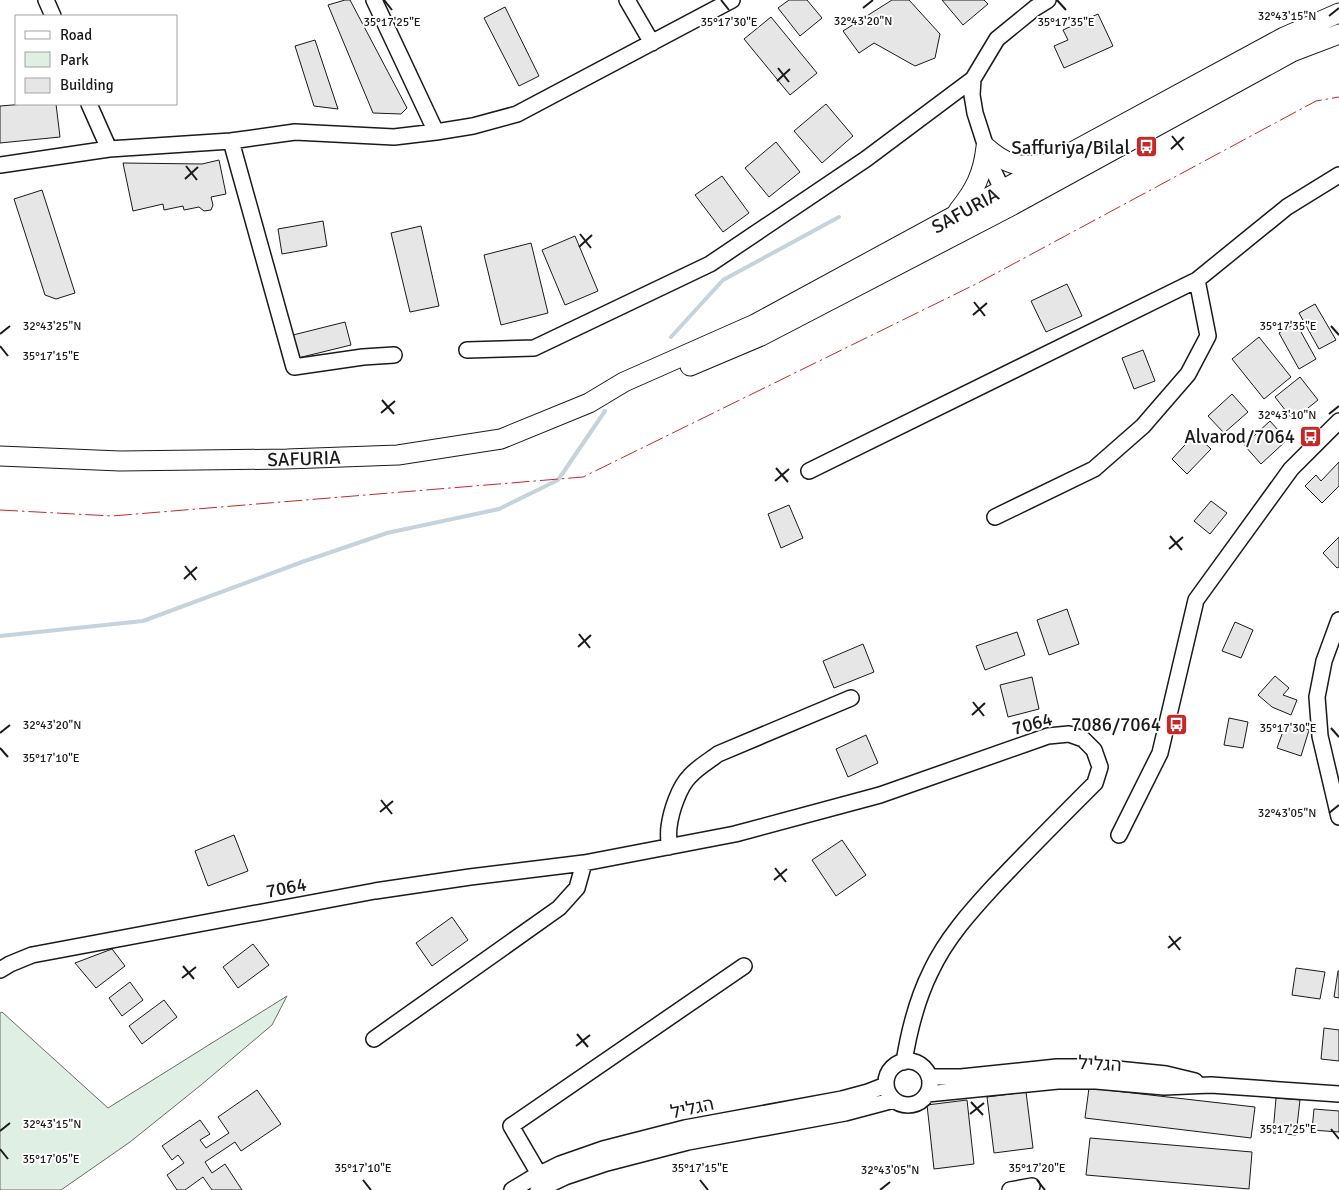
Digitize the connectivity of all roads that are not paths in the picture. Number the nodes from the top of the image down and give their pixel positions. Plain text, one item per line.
1 (46, 0) edge
2 (374, 0) edge
3 (627, 0) edge
4 (732, 0) edge
5 (1048, 0) edge
6 (1339, 13) edge
7 (53, 15) edge
8 (1339, 34) edge
9 (652, 43) junction
10 (973, 79) junction
11 (90, 105) edge
12 (436, 132) junction
13 (232, 141) junction
14 (986, 147) junction
15 (108, 149) junction
16 (1051, 163) junction
17 (0, 165) edge
18 (1339, 175) edge
19 (1002, 190) junction
20 (1011, 206) junction
21 (955, 215) junction
22 (1197, 280) junction
23 (467, 350) dead end
24 (394, 355) dead end
25 (589, 403) junction
26 (1339, 421) edge
27 (4, 456) edge
28 (809, 471) dead end
29 (995, 516) dead end
30 (1339, 620) edge
31 (852, 698) dead end
32 (1339, 817) edge
33 (1119, 835) dead end
34 (669, 847) junction
35 (584, 863) junction
36 (744, 966) dead end
37 (0, 970) edge
38 (374, 1040) dead end
39 (904, 1062) junction
40 (929, 1077) junction
41 (886, 1085) junction
42 (1211, 1085) junction
43 (927, 1094) junction
44 (1339, 1094) edge
45 (894, 1100) junction
46 (539, 1174) junction
47 (1032, 1186) dead end
48 (512, 1190) edge
49 (538, 1190) edge
50 (1010, 1190) edge

1 - 7 street
2 - 12 street
3 - 9 street
4 - 9 street
5 - 10 street
6 - 16 main road, SAFURIA
8 - 20 main road, SAFURIA
9 - 12 street
10 - 14 street
10 - 23 street
11 - 15 street
12 - 13 street
13 - 15 street
13 - 24 street
14 - 16 main road
14 - 19 street
14 - 21 main road
15 - 17 street
16 - 19 main road, SAFURIA
18 - 22 street
19 - 20 street
19 - 21 main road, SAFURIA
20 - 25 main road, SAFURIA
21 - 25 main road, SAFURIA
22 - 28 street
22 - 29 street
25 - 27 main road, SAFURIA
26 - 33 street
30 - 32 street
31 - 34 street
34 - 35 street, 7064
34 - 39 street, 7064
35 - 37 street, 7064
35 - 38 street
36 - 46 street
39 - 40 street
39 - 41 street
40 - 42 street, הגליל
40 - 43 street
41 - 45 street
41 - 46 street, הגליל
42 - 43 street, הגליל
42 - 44 street, הגליל
43 - 45 street
45 - 49 street, הגליל
46 - 48 street, הגליל
47 - 50 street

